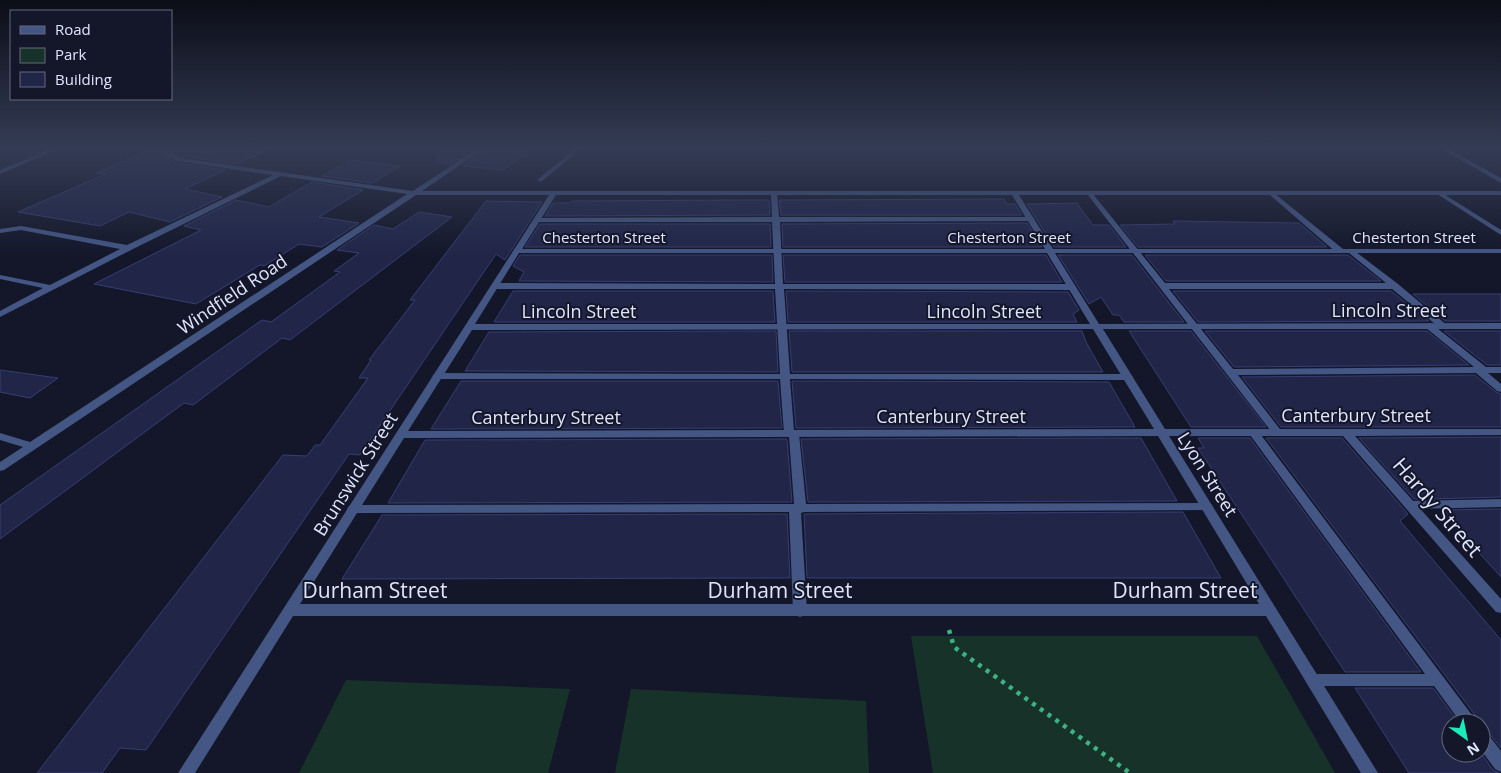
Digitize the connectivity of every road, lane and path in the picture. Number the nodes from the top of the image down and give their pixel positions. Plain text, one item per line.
1 (260, 184) edge
2 (347, 184) edge
3 (427, 184) edge
4 (413, 193) junction
5 (1439, 193) junction
6 (1501, 193) edge
7 (553, 194) junction
8 (774, 194) junction
9 (1015, 194) junction
10 (1090, 194) junction
11 (1272, 194) junction
12 (776, 219) junction
13 (1031, 219) junction
14 (537, 220) junction
15 (0, 231) edge
16 (1501, 233) edge
17 (128, 248) junction
18 (517, 251) junction
19 (777, 251) junction
20 (1050, 251) junction
21 (1135, 251) junction
22 (1340, 251) junction
23 (1352, 251) junction
24 (1501, 251) edge
25 (0, 276) edge
26 (494, 286) junction
27 (780, 286) junction
28 (1163, 286) junction
29 (1394, 286) junction
30 (49, 287) junction
31 (1072, 287) junction
32 (0, 314) edge
33 (1429, 326) junction
34 (1443, 326) junction
35 (1501, 326) edge
36 (468, 327) junction
37 (1097, 327) junction
38 (1195, 327) junction
39 (781, 328) junction
40 (1480, 370) junction
41 (1501, 370) edge
42 (1230, 372) junction
43 (437, 376) junction
44 (784, 376) junction
45 (1128, 377) junction
46 (1501, 389) edge
47 (1501, 432) edge
48 (1162, 433) junction
49 (1254, 433) junction
50 (1278, 433) junction
51 (1346, 433) junction
52 (792, 434) junction
53 (400, 435) junction
54 (0, 436) edge
55 (32, 446) junction
56 (0, 467) edge
57 (1501, 503) edge
58 (1410, 505) junction
59 (1208, 507) junction
60 (353, 509) junction
61 (797, 509) junction
62 (1501, 608) edge
63 (290, 610) junction
64 (800, 610) junction
65 (1271, 610) junction
66 (944, 611) junction
67 (1313, 680) junction
68 (1437, 680) junction
69 (1462, 713) edge
70 (1496, 751) edge
71 (1501, 764) edge
72 (186, 773) edge
73 (1130, 773) edge
74 (1370, 773) edge

1 - 17 street
2 - 4 street
3 - 4 street, Windfield Road
4 - 7 street
4 - 55 street, Windfield Road
5 - 6 street
5 - 11 street
5 - 16 street
7 - 8 street
7 - 14 street, Brunswick Street
8 - 9 street
8 - 12 street
9 - 10 street
9 - 13 street, Lyon Street
10 - 11 street
10 - 21 street
11 - 22 street
12 - 13 street
12 - 14 street
12 - 19 street
13 - 20 street, Lyon Street
14 - 18 street, Brunswick Street
15 - 17 street
17 - 30 street
18 - 19 street, Chesterton Street
18 - 26 street, Brunswick Street
19 - 20 street, Chesterton Street
19 - 27 street
20 - 21 street, Chesterton Street
20 - 31 street, Lyon Street
21 - 22 street, Chesterton Street
21 - 28 street
22 - 23 street, Chesterton Street
23 - 24 street, Chesterton Street
23 - 29 street
25 - 30 street
26 - 27 street
26 - 36 street, Brunswick Street
27 - 31 street
27 - 39 street
28 - 29 street
28 - 38 street
29 - 34 street
30 - 32 street
31 - 37 street, Lyon Street
33 - 34 street, Lincoln Street
33 - 38 street, Lincoln Street
33 - 40 street
34 - 35 street, Lincoln Street
36 - 39 street, Lincoln Street
36 - 43 street, Brunswick Street
37 - 38 street, Lincoln Street
37 - 39 street, Lincoln Street
37 - 45 street, Lyon Street
38 - 42 street
39 - 44 street
40 - 41 street
40 - 42 street
40 - 46 street
42 - 50 street
43 - 44 street
43 - 53 street, Brunswick Street
44 - 45 street
44 - 52 street
45 - 48 street, Lyon Street
47 - 51 street, Canterbury Street
48 - 49 street, Canterbury Street
48 - 52 street, Canterbury Street
48 - 59 street, Lyon Street
49 - 50 street, Canterbury Street
49 - 68 street
50 - 51 street, Canterbury Street
51 - 58 street, Hardy Street
52 - 53 street, Canterbury Street
52 - 61 street
53 - 60 street, Brunswick Street
54 - 55 street
55 - 56 street, Windfield Road
57 - 58 street
58 - 62 street, Hardy Street
59 - 61 street
59 - 65 street, Lyon Street
60 - 61 street
60 - 63 street, Brunswick Street
61 - 64 street
63 - 64 street, Durham Street
63 - 72 street, Brunswick Street
64 - 66 street, Durham Street
65 - 66 street, Durham Street
65 - 67 street, Lyon Street
66 - 73 path
67 - 68 street
67 - 74 street, Lyon Street
68 - 69 street
70 - 71 street

